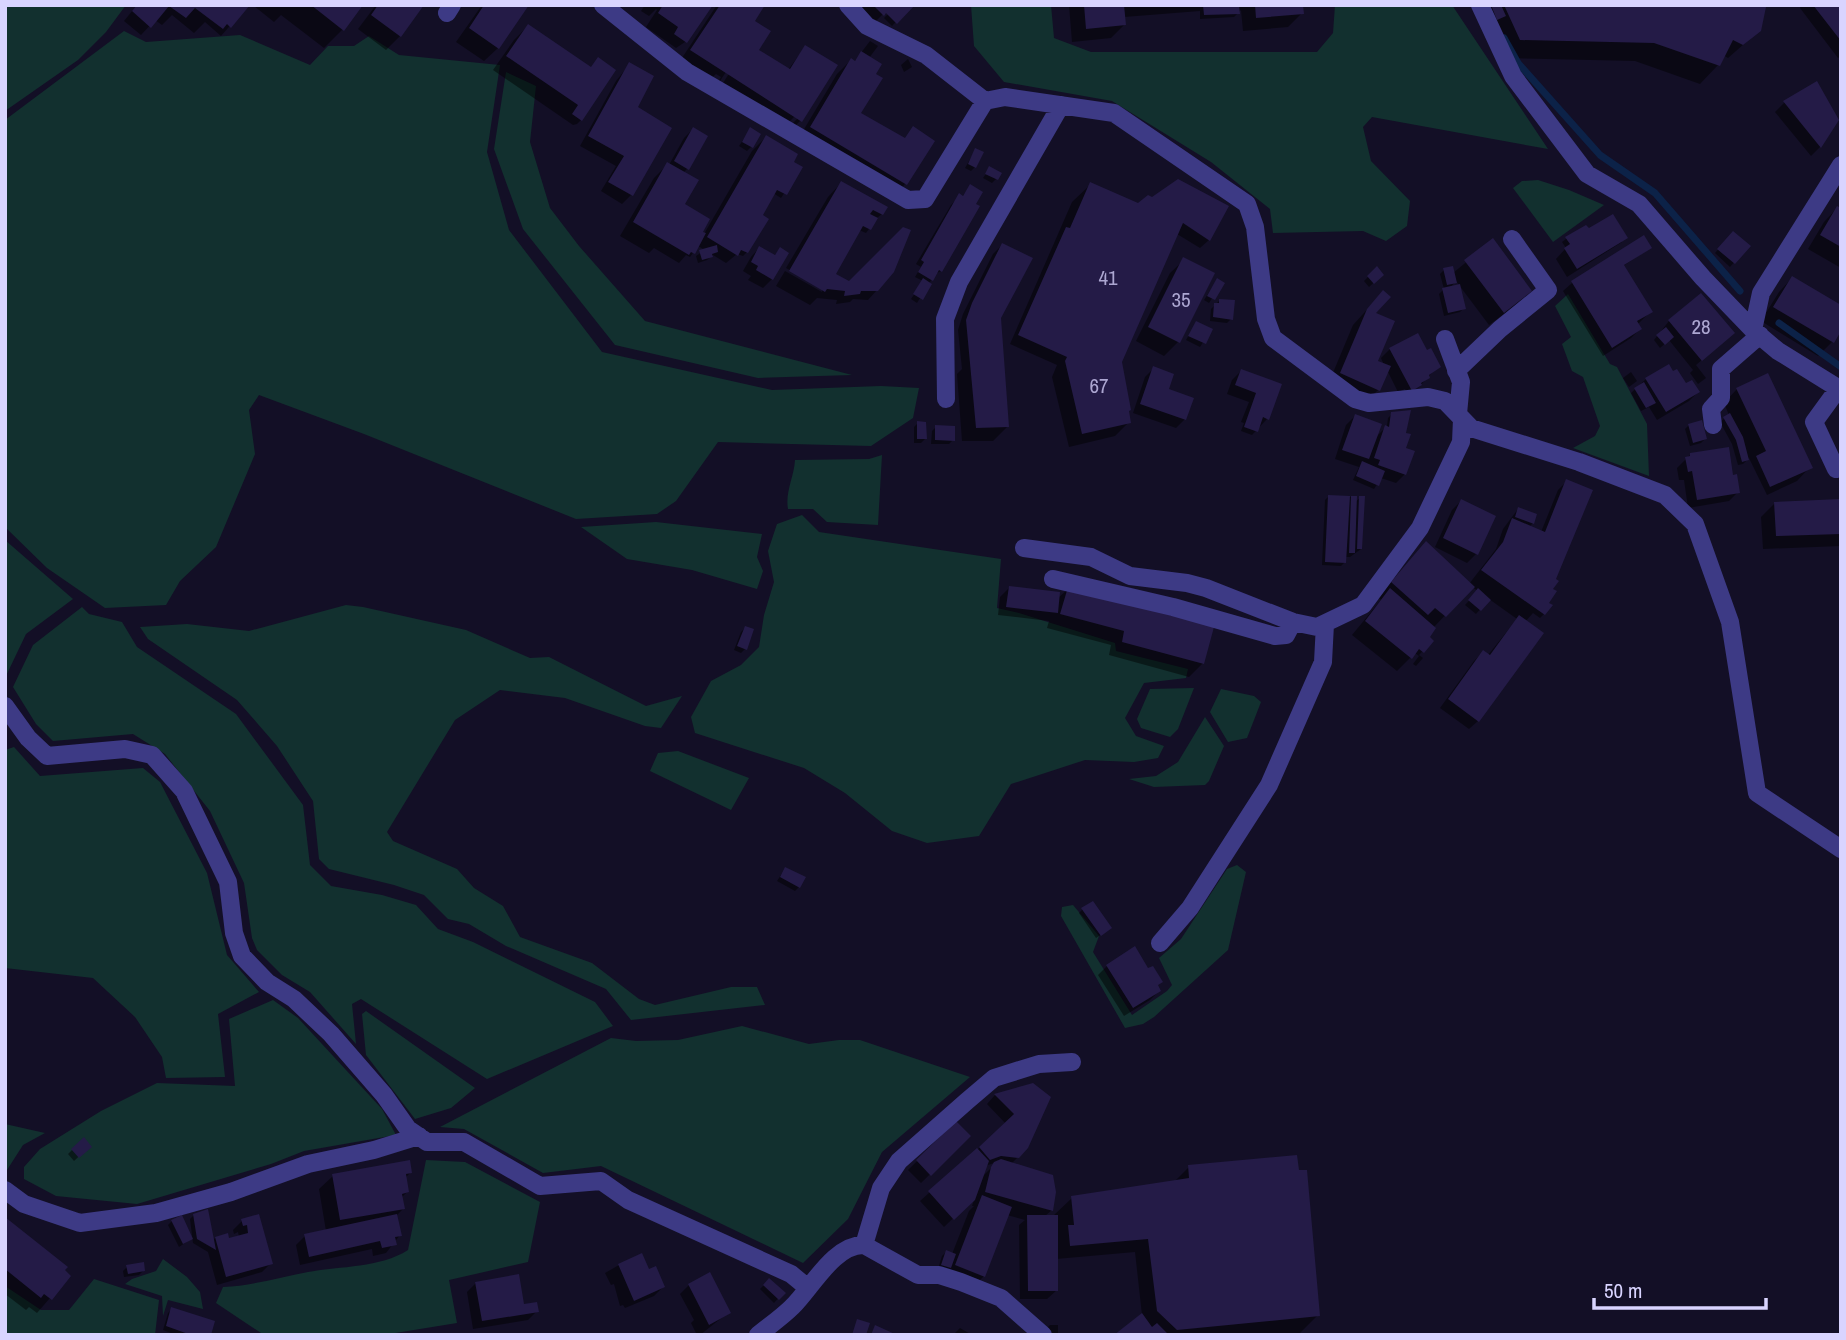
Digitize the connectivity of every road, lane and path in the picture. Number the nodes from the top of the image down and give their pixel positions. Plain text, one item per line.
1 (603, 5) edge
2 (848, 5) edge
3 (1480, 5) edge
4 (985, 101) junction
5 (1061, 105) junction
6 (1841, 165) edge
7 (1512, 239) dead end
8 (1757, 332) junction
9 (1445, 340) dead end
10 (1456, 371) junction
11 (1840, 389) edge
12 (946, 399) dead end
13 (1460, 416) junction
14 (1713, 425) dead end
15 (1836, 469) dead end
16 (1024, 548) dead end
17 (1053, 579) dead end
18 (1293, 622) junction
19 (1325, 624) junction
20 (5, 706) edge
21 (1841, 849) edge
22 (1160, 943) dead end
23 (1072, 1062) dead end
24 (419, 1136) junction
25 (5, 1191) edge
26 (864, 1245) junction
27 (808, 1288) junction
28 (758, 1335) edge
29 (1043, 1335) edge

1 - 4 street
2 - 4 street
3 - 8 street
4 - 5 street
5 - 12 street
5 - 13 street
6 - 8 street
7 - 10 street
8 - 11 street
8 - 14 street
9 - 10 street
10 - 13 street
11 - 15 street
13 - 19 street
13 - 21 street
16 - 18 street
17 - 18 street
18 - 19 street
19 - 22 street
20 - 24 street
23 - 26 street
24 - 25 street
24 - 27 street
26 - 27 street
26 - 29 street
27 - 28 street

